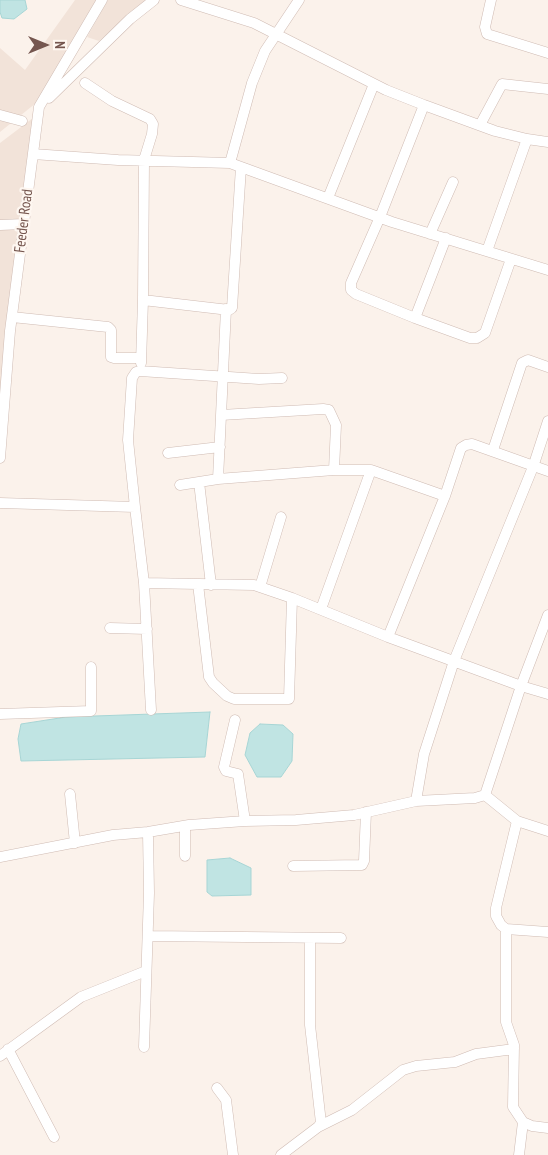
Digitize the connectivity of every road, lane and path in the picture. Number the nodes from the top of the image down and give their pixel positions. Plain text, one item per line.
1 (102, 0) edge
2 (154, 0) edge
3 (181, 0) edge
4 (299, 0) edge
5 (492, 0) edge
6 (276, 34) junction
7 (548, 53) edge
8 (86, 83) dead end
9 (374, 84) junction
10 (548, 89) edge
11 (424, 105) junction
12 (38, 107) junction
13 (0, 115) edge
14 (22, 121) dead end
15 (480, 126) junction
16 (526, 139) junction
17 (548, 142) edge
18 (33, 154) junction
19 (144, 160) junction
20 (230, 163) junction
21 (242, 167) junction
22 (453, 182) dead end
23 (328, 198) junction
24 (380, 217) junction
25 (24, 224) junction
26 (0, 225) edge
27 (430, 234) junction
28 (446, 238) junction
29 (487, 251) junction
30 (511, 258) junction
31 (547, 266) edge
32 (143, 300) junction
33 (226, 309) junction
34 (12, 317) junction
35 (414, 318) junction
36 (141, 358) junction
37 (548, 367) edge
38 (140, 371) junction
39 (222, 377) junction
40 (282, 378) dead end
41 (2, 398) edge
42 (221, 415) junction
43 (548, 421) edge
44 (1, 427) edge
45 (220, 447) junction
46 (493, 450) junction
47 (168, 453) dead end
48 (0, 458) edge
49 (533, 466) junction
50 (334, 470) junction
51 (371, 470) junction
52 (548, 471) edge
53 (218, 479) junction
54 (199, 482) junction
55 (180, 485) dead end
56 (445, 496) junction
57 (0, 503) edge
58 (135, 507) junction
59 (280, 517) dead end
60 (144, 583) junction
61 (198, 584) junction
62 (211, 585) junction
63 (260, 587) junction
64 (292, 598) junction
65 (321, 609) junction
66 (548, 615) edge
67 (110, 628) dead end
68 (147, 629) junction
69 (388, 637) junction
70 (454, 661) junction
71 (92, 667) dead end
72 (521, 686) junction
73 (548, 694) edge
74 (152, 710) dead end
75 (0, 714) edge
76 (235, 720) dead end
77 (70, 794) dead end
78 (485, 795) junction
79 (416, 801) junction
80 (366, 812) junction
81 (245, 821) junction
82 (517, 821) junction
83 (184, 826) junction
84 (547, 829) edge
85 (148, 832) junction
86 (74, 843) junction
87 (185, 856) dead end
88 (0, 857) edge
89 (293, 866) dead end
90 (506, 929) junction
91 (548, 932) edge
92 (148, 936) junction
93 (310, 938) junction
94 (341, 938) dead end
95 (146, 971) junction
96 (144, 1047) dead end
97 (514, 1048) junction
98 (4, 1052) edge
99 (217, 1088) dead end
100 (523, 1122) junction
101 (318, 1127) junction
102 (548, 1128) edge
103 (54, 1137) dead end
104 (233, 1155) edge
105 (281, 1155) edge
106 (519, 1155) edge

1 - 12 street, Feeder Road
2 - 12 street
3 - 6 street
4 - 6 street
5 - 7 street
6 - 9 street
6 - 20 street
8 - 19 street
9 - 11 street
9 - 23 street
10 - 15 street
11 - 15 street
11 - 24 street
12 - 18 street, Feeder Road
13 - 14 street
15 - 16 street
16 - 17 street
16 - 29 street
18 - 19 street
18 - 25 street, Feeder Road
19 - 20 street
19 - 32 street
20 - 21 street
21 - 23 street
21 - 33 street
22 - 27 street
23 - 24 street
24 - 27 street
24 - 35 street
25 - 26 street
25 - 34 street, Feeder Road
27 - 28 street
28 - 29 street
28 - 35 street
29 - 30 street
30 - 31 street
30 - 35 street
32 - 33 street
32 - 36 street
33 - 39 street
34 - 36 street
34 - 41 street, Feeder Road
36 - 38 street
37 - 46 street
38 - 39 street
38 - 58 street
39 - 40 street
39 - 42 street
41 - 44 street, Feeder Road
42 - 45 street
42 - 50 street
43 - 49 street
44 - 48 street, Feeder Road
45 - 47 street
45 - 53 street
46 - 49 street
46 - 56 street
49 - 52 street
49 - 70 street
50 - 51 street
50 - 53 street
51 - 56 street
51 - 65 street
53 - 54 street
54 - 55 street
54 - 62 street
56 - 69 street
57 - 58 street
58 - 60 street
59 - 63 street
60 - 61 street
60 - 68 street
61 - 62 street
61 - 64 street
62 - 63 street
63 - 64 street
64 - 65 street
65 - 69 street
66 - 72 street
67 - 68 street
68 - 74 street
69 - 70 street
70 - 72 street
70 - 79 street
71 - 75 street
72 - 73 street
72 - 78 street
76 - 81 street
77 - 86 street
78 - 79 street
78 - 82 street
79 - 80 street
80 - 81 street
80 - 89 street
81 - 83 street
82 - 84 street
82 - 90 street
83 - 85 street
83 - 87 street
85 - 86 street
85 - 92 street
86 - 88 street
90 - 91 street
90 - 97 street
92 - 93 street
92 - 95 street
93 - 94 street
93 - 101 street
95 - 96 street
95 - 98 street
97 - 100 street
97 - 101 street
98 - 103 street
99 - 104 street
100 - 102 street
100 - 106 street
101 - 105 street

